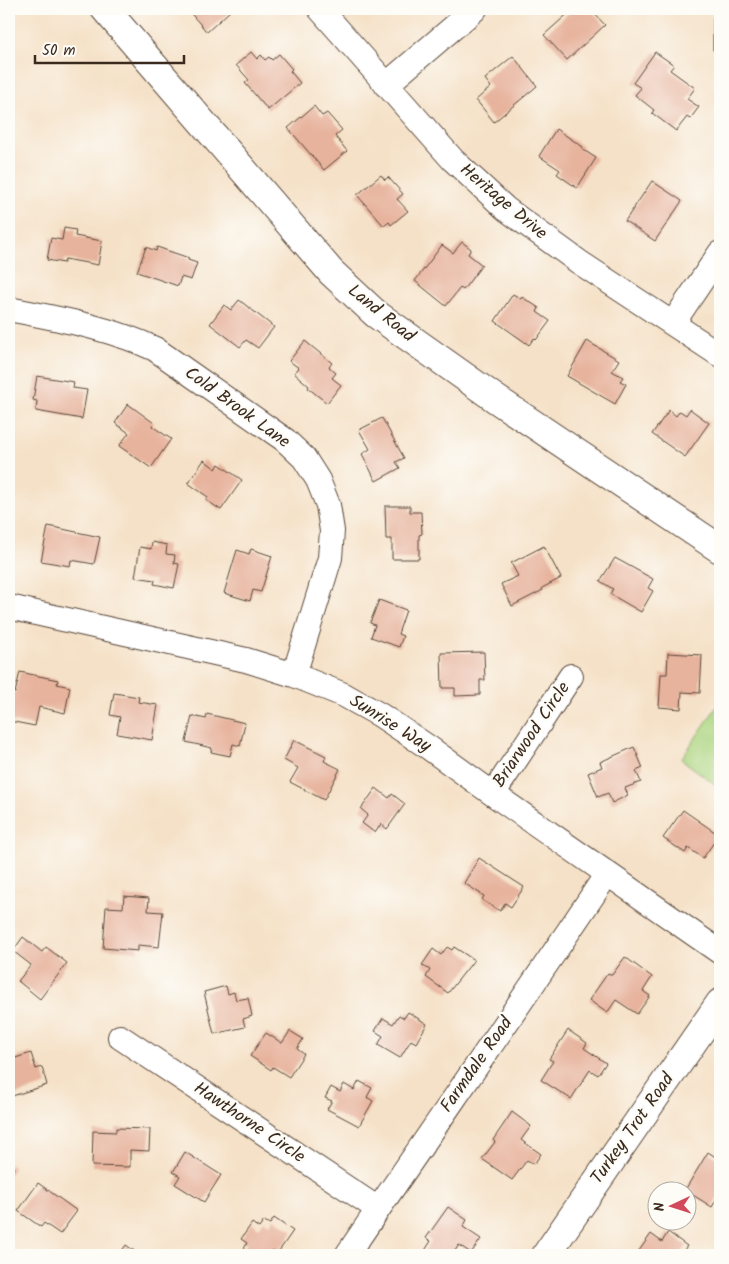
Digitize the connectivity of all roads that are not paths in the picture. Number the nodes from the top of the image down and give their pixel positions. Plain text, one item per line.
1 (105, 9) edge
2 (320, 9) edge
3 (475, 9) edge
4 (386, 85) junction
5 (720, 253) edge
6 (9, 309) edge
7 (673, 323) junction
8 (720, 355) edge
9 (720, 549) edge
10 (9, 607) edge
11 (294, 675) junction
12 (571, 676) dead end
13 (492, 794) junction
14 (607, 874) junction
15 (720, 952) edge
16 (720, 1003) edge
17 (120, 1037) dead end
18 (378, 1209) junction
19 (347, 1255) edge
20 (546, 1255) edge

1 - 9 street, Land Road
2 - 4 street, Heritage Drive
3 - 4 street
4 - 7 street, Heritage Drive
5 - 7 street
6 - 11 street, Cold Brook Lane
7 - 8 street, Heritage Drive
10 - 11 street, Sunrise Way
11 - 13 street, Sunrise Way
12 - 13 street, Briarwood Circle
13 - 14 street, Sunrise Way
14 - 15 street, Sunrise Way
14 - 18 street, Farmdale Road
16 - 20 street, Turkey Trot Road
17 - 18 street, Hawthorne Circle
18 - 19 street, Farmdale Road

